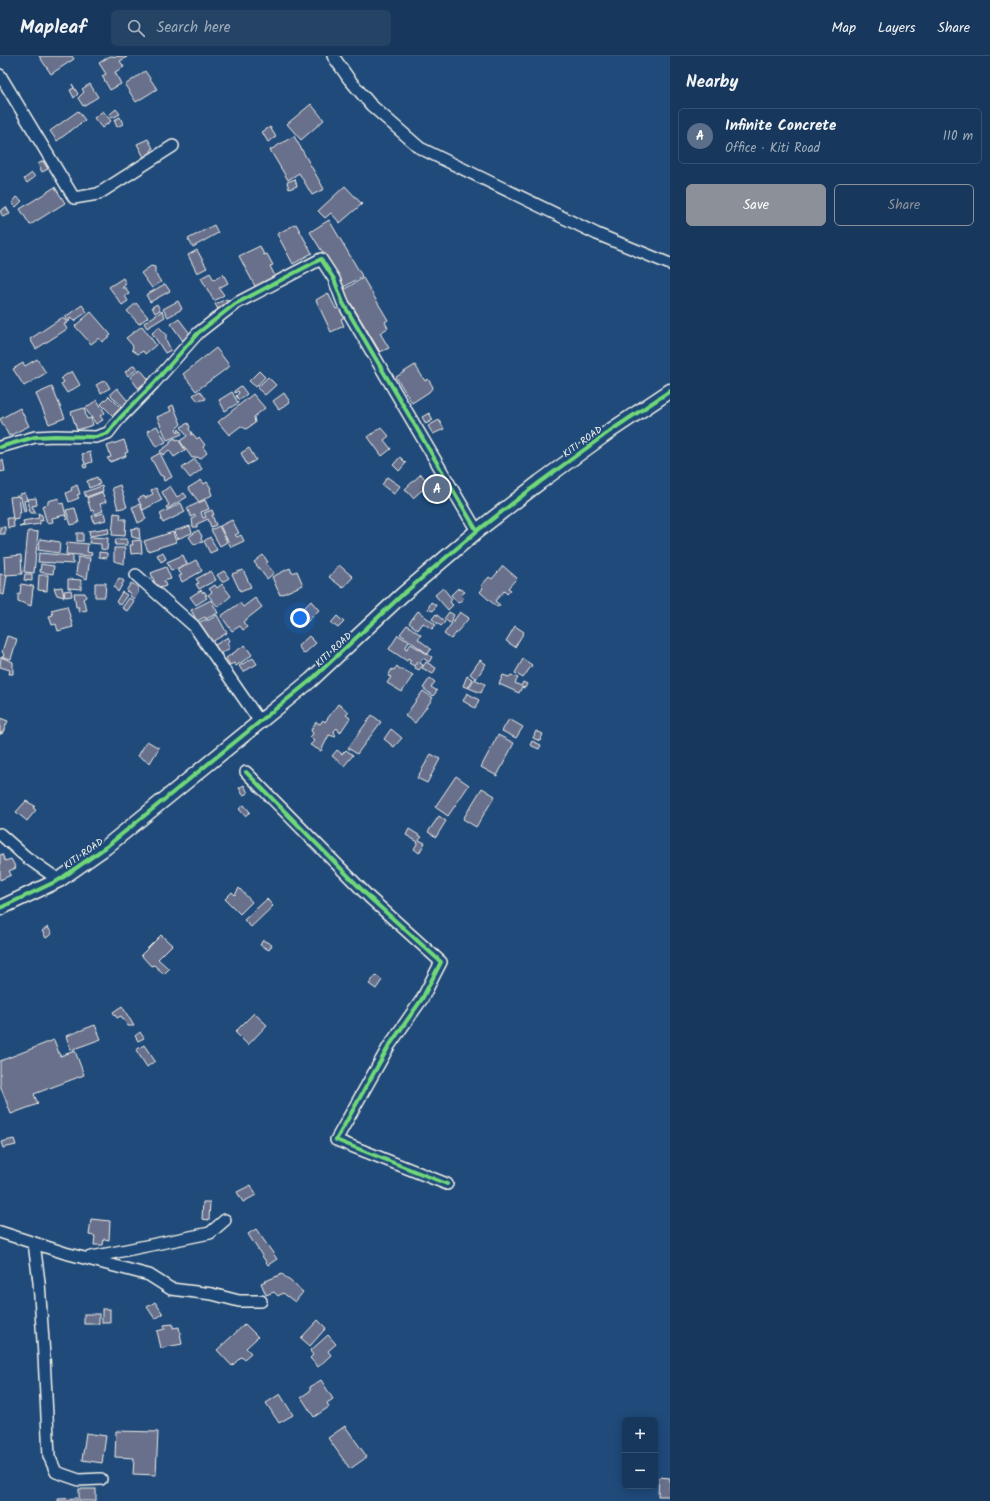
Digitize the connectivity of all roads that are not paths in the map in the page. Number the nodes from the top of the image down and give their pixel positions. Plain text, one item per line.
1 (333, 56) edge
2 (0, 74) edge
3 (173, 146) dead end
4 (670, 264) edge
5 (670, 391) edge
6 (0, 447) edge
7 (476, 531) junction
8 (136, 575) dead end
9 (260, 722) junction
10 (246, 772) dead end
11 (0, 834) edge
12 (59, 880) junction
13 (0, 908) edge
14 (446, 1184) dead end
15 (225, 1220) dead end
16 (0, 1232) edge
17 (34, 1243) junction
18 (84, 1258) junction
19 (261, 1301) dead end
20 (101, 1479) dead end

1 - 4 street
2 - 3 street
5 - 7 street, KITI ROAD
6 - 7 street
7 - 9 street, KITI ROAD
8 - 9 street
9 - 12 street, KITI ROAD
10 - 14 street
11 - 12 street
12 - 13 street, KITI ROAD
15 - 18 street
16 - 17 street
17 - 18 street
17 - 20 street
18 - 19 street

